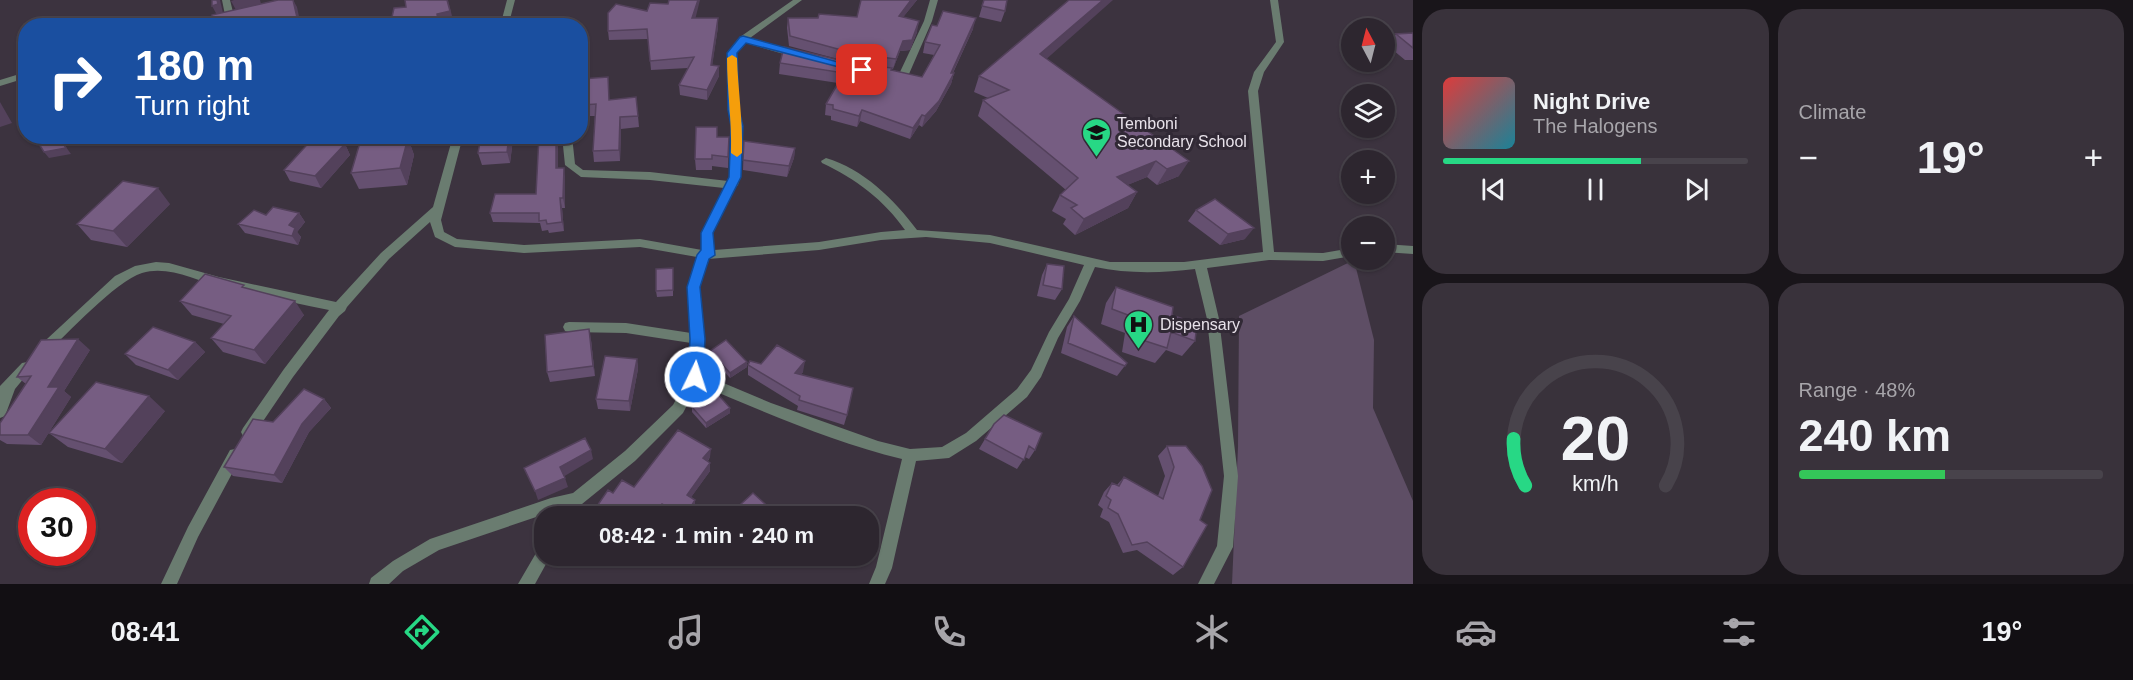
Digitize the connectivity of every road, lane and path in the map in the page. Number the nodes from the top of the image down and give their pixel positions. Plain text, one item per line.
1 (226, 0) edge
2 (511, 0) edge
3 (798, 0) edge
4 (934, 0) edge
5 (1274, 0) edge
6 (223, 18) edge
7 (507, 18) edge
8 (743, 39) junction
9 (810, 58) edge
10 (878, 74) edge
11 (18, 77) edge
12 (0, 83) edge
13 (456, 144) edge
14 (568, 144) edge
15 (826, 161) dead end
16 (732, 185) junction
17 (439, 208) junction
18 (913, 233) junction
19 (1395, 249) edge
20 (1413, 250) edge
21 (1341, 254) edge
22 (706, 255) junction
23 (1269, 256) junction
24 (1091, 262) junction
25 (1200, 264) junction
26 (341, 308) junction
27 (569, 327) dead end
28 (698, 339) junction
29 (695, 377) junction
30 (5, 390) edge
31 (0, 412) edge
32 (909, 455) junction
33 (577, 499) junction
34 (573, 506) edge
35 (536, 566) edge
36 (169, 584) edge
37 (377, 584) edge
38 (526, 584) edge
39 (877, 584) edge
40 (1206, 584) edge

1 - 6 street
2 - 7 street
3 - 8 street
4 - 10 street
5 - 23 street
8 - 9 street
8 - 16 street
11 - 12 street
13 - 17 street
14 - 16 street
15 - 18 street
16 - 22 street
17 - 22 street
17 - 26 street
18 - 22 street
18 - 24 street
19 - 20 street
21 - 23 street
22 - 28 street
23 - 25 street
24 - 25 street
24 - 32 street
25 - 40 street
26 - 30 street
26 - 36 street
27 - 28 street
28 - 29 street
29 - 32 street
29 - 33 street
30 - 31 street
32 - 39 street
33 - 34 street
33 - 37 street
35 - 38 street

